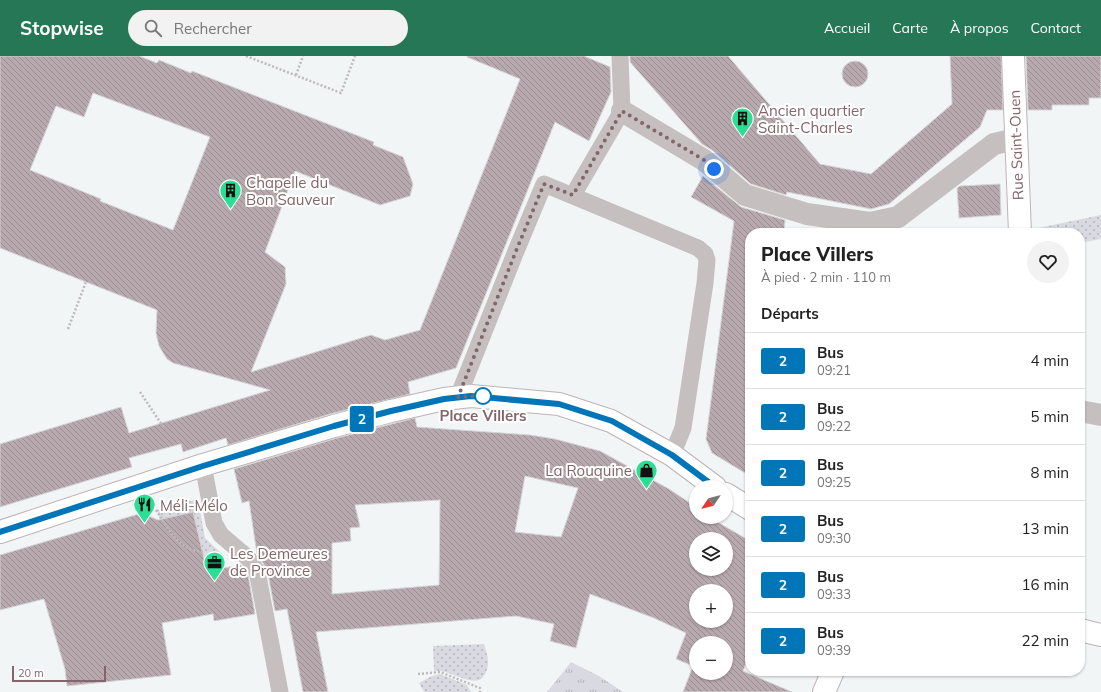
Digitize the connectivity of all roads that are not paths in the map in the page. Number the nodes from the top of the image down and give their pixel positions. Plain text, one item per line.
1 (620, 56) edge
2 (1013, 56) edge
3 (622, 111) junction
4 (1016, 139) junction
5 (573, 195) junction
6 (1020, 228) edge
7 (458, 397) junction
8 (1085, 411) edge
9 (1101, 415) edge
10 (672, 455) junction
11 (203, 466) junction
12 (706, 480) edge
13 (733, 498) edge
14 (745, 506) edge
15 (0, 532) edge
16 (1085, 631) edge
17 (1101, 635) edge
18 (831, 676) edge
19 (280, 692) edge
20 (824, 692) edge

1 - 3 lane
2 - 4 main road, Rue Saint-Ouen
3 - 4 street
3 - 5 lane
4 - 6 main road, Rue Saint-Ouen
5 - 7 lane
5 - 10 lane
7 - 10 main road
7 - 11 main road
8 - 9 street
10 - 12 main road
11 - 15 main road
11 - 19 lane
13 - 14 main road
16 - 17 main road
18 - 20 main road

